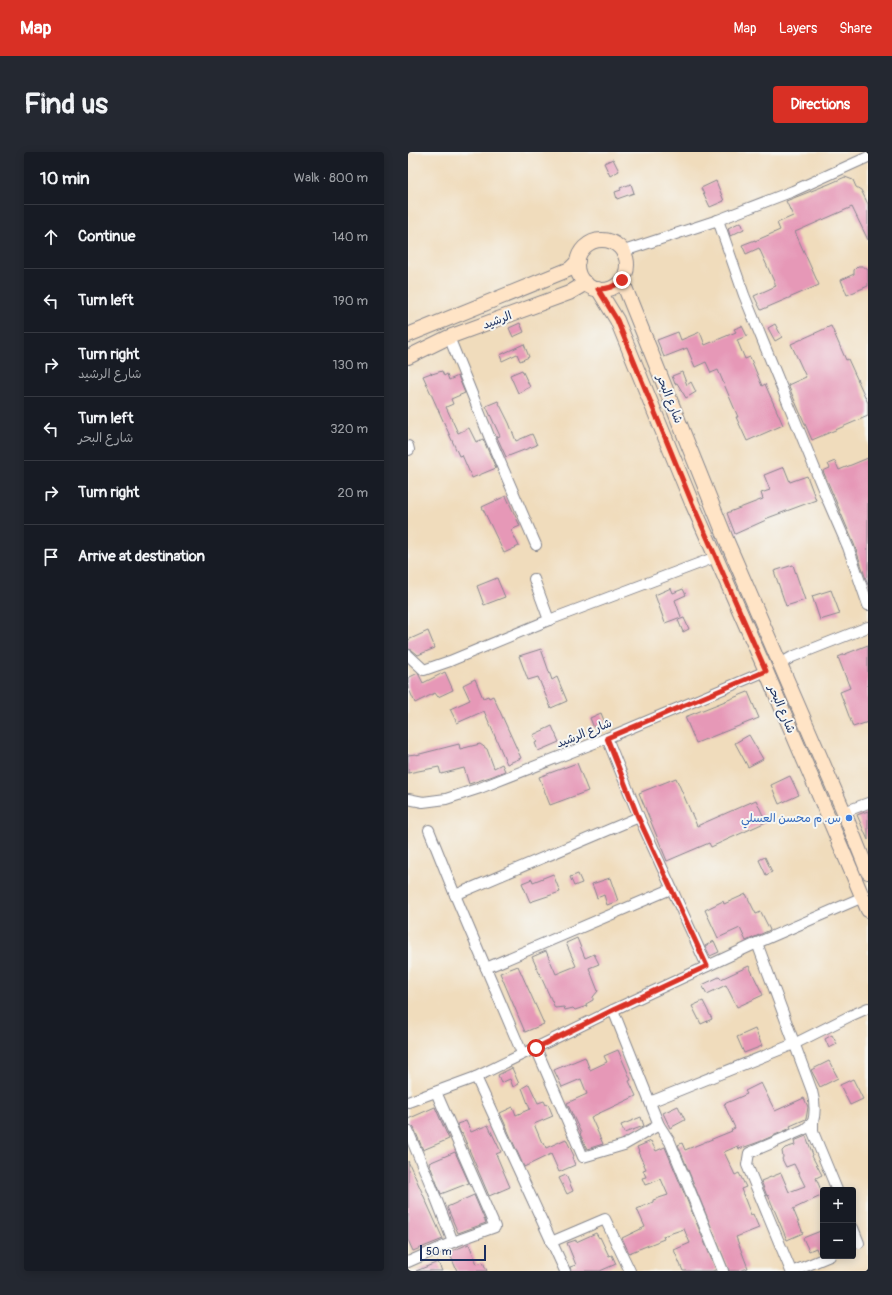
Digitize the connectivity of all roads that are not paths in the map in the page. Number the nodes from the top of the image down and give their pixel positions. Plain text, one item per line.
1 (868, 157) edge
2 (718, 220) junction
3 (624, 251) junction
4 (578, 261) junction
5 (622, 280) junction
6 (592, 286) junction
7 (408, 335) edge
8 (449, 337) junction
9 (408, 357) edge
10 (408, 446) edge
11 (408, 450) edge
12 (536, 545) dead end
13 (716, 557) junction
14 (534, 579) dead end
15 (868, 605) edge
16 (549, 620) junction
17 (868, 627) edge
18 (408, 656) edge
19 (780, 664) junction
20 (766, 671) junction
21 (607, 738) junction
22 (818, 752) junction
23 (804, 759) junction
24 (408, 799) edge
25 (868, 802) edge
26 (844, 812) junction
27 (638, 817) junction
28 (429, 830) dead end
29 (868, 872) edge
30 (671, 889) junction
31 (455, 895) junction
32 (862, 897) junction
33 (868, 910) edge
34 (757, 943) junction
35 (707, 966) junction
36 (486, 968) junction
37 (868, 1008) edge
38 (613, 1010) junction
39 (794, 1044) junction
40 (536, 1048) junction
41 (522, 1054) junction
42 (476, 1077) junction
43 (436, 1092) junction
44 (408, 1102) edge
45 (650, 1102) junction
46 (813, 1122) junction
47 (659, 1125) junction
48 (408, 1131) edge
49 (836, 1187) edge
50 (453, 1242) junction
51 (551, 1242) junction
52 (823, 1259) edge
53 (408, 1262) edge
54 (564, 1271) edge
55 (630, 1271) edge
56 (723, 1271) edge
57 (791, 1271) edge
58 (794, 1271) edge

1 - 2 street
2 - 3 street
2 - 15 street
3 - 4 main road
3 - 5 main road
4 - 6 main road
4 - 7 main road, الرشيد
5 - 6 main road
5 - 19 main road, شارع البحر
6 - 8 main road, الرشيد
6 - 13 main road, شارع البحر
8 - 9 main road, الرشيد
8 - 12 street
10 - 11 street
13 - 16 street
13 - 20 main road, شارع البحر
14 - 16 street
16 - 18 street
17 - 19 street
19 - 22 main road, شارع البحر
20 - 21 street, شارع الرشيد
20 - 23 main road, شارع البحر
21 - 24 street, شارع الرشيد
21 - 27 street
22 - 23 main road
22 - 26 main road, شارع البحر
23 - 32 main road, شارع البحر
25 - 26 street
26 - 29 main road, شارع البحر
27 - 30 street
27 - 31 street
28 - 31 street
30 - 35 street
30 - 36 street
31 - 36 street
32 - 33 main road, شارع البحر
32 - 34 street
34 - 35 street
34 - 39 street
35 - 38 street
36 - 41 street
37 - 39 street
38 - 40 street
38 - 45 street
39 - 45 street
39 - 46 street
40 - 41 street
40 - 47 street
41 - 42 street
42 - 43 street
42 - 51 street
43 - 44 street
43 - 50 street
45 - 47 street
46 - 49 street
46 - 57 street
47 - 56 street
48 - 50 street
50 - 53 street
51 - 54 street
51 - 55 street
52 - 58 street

